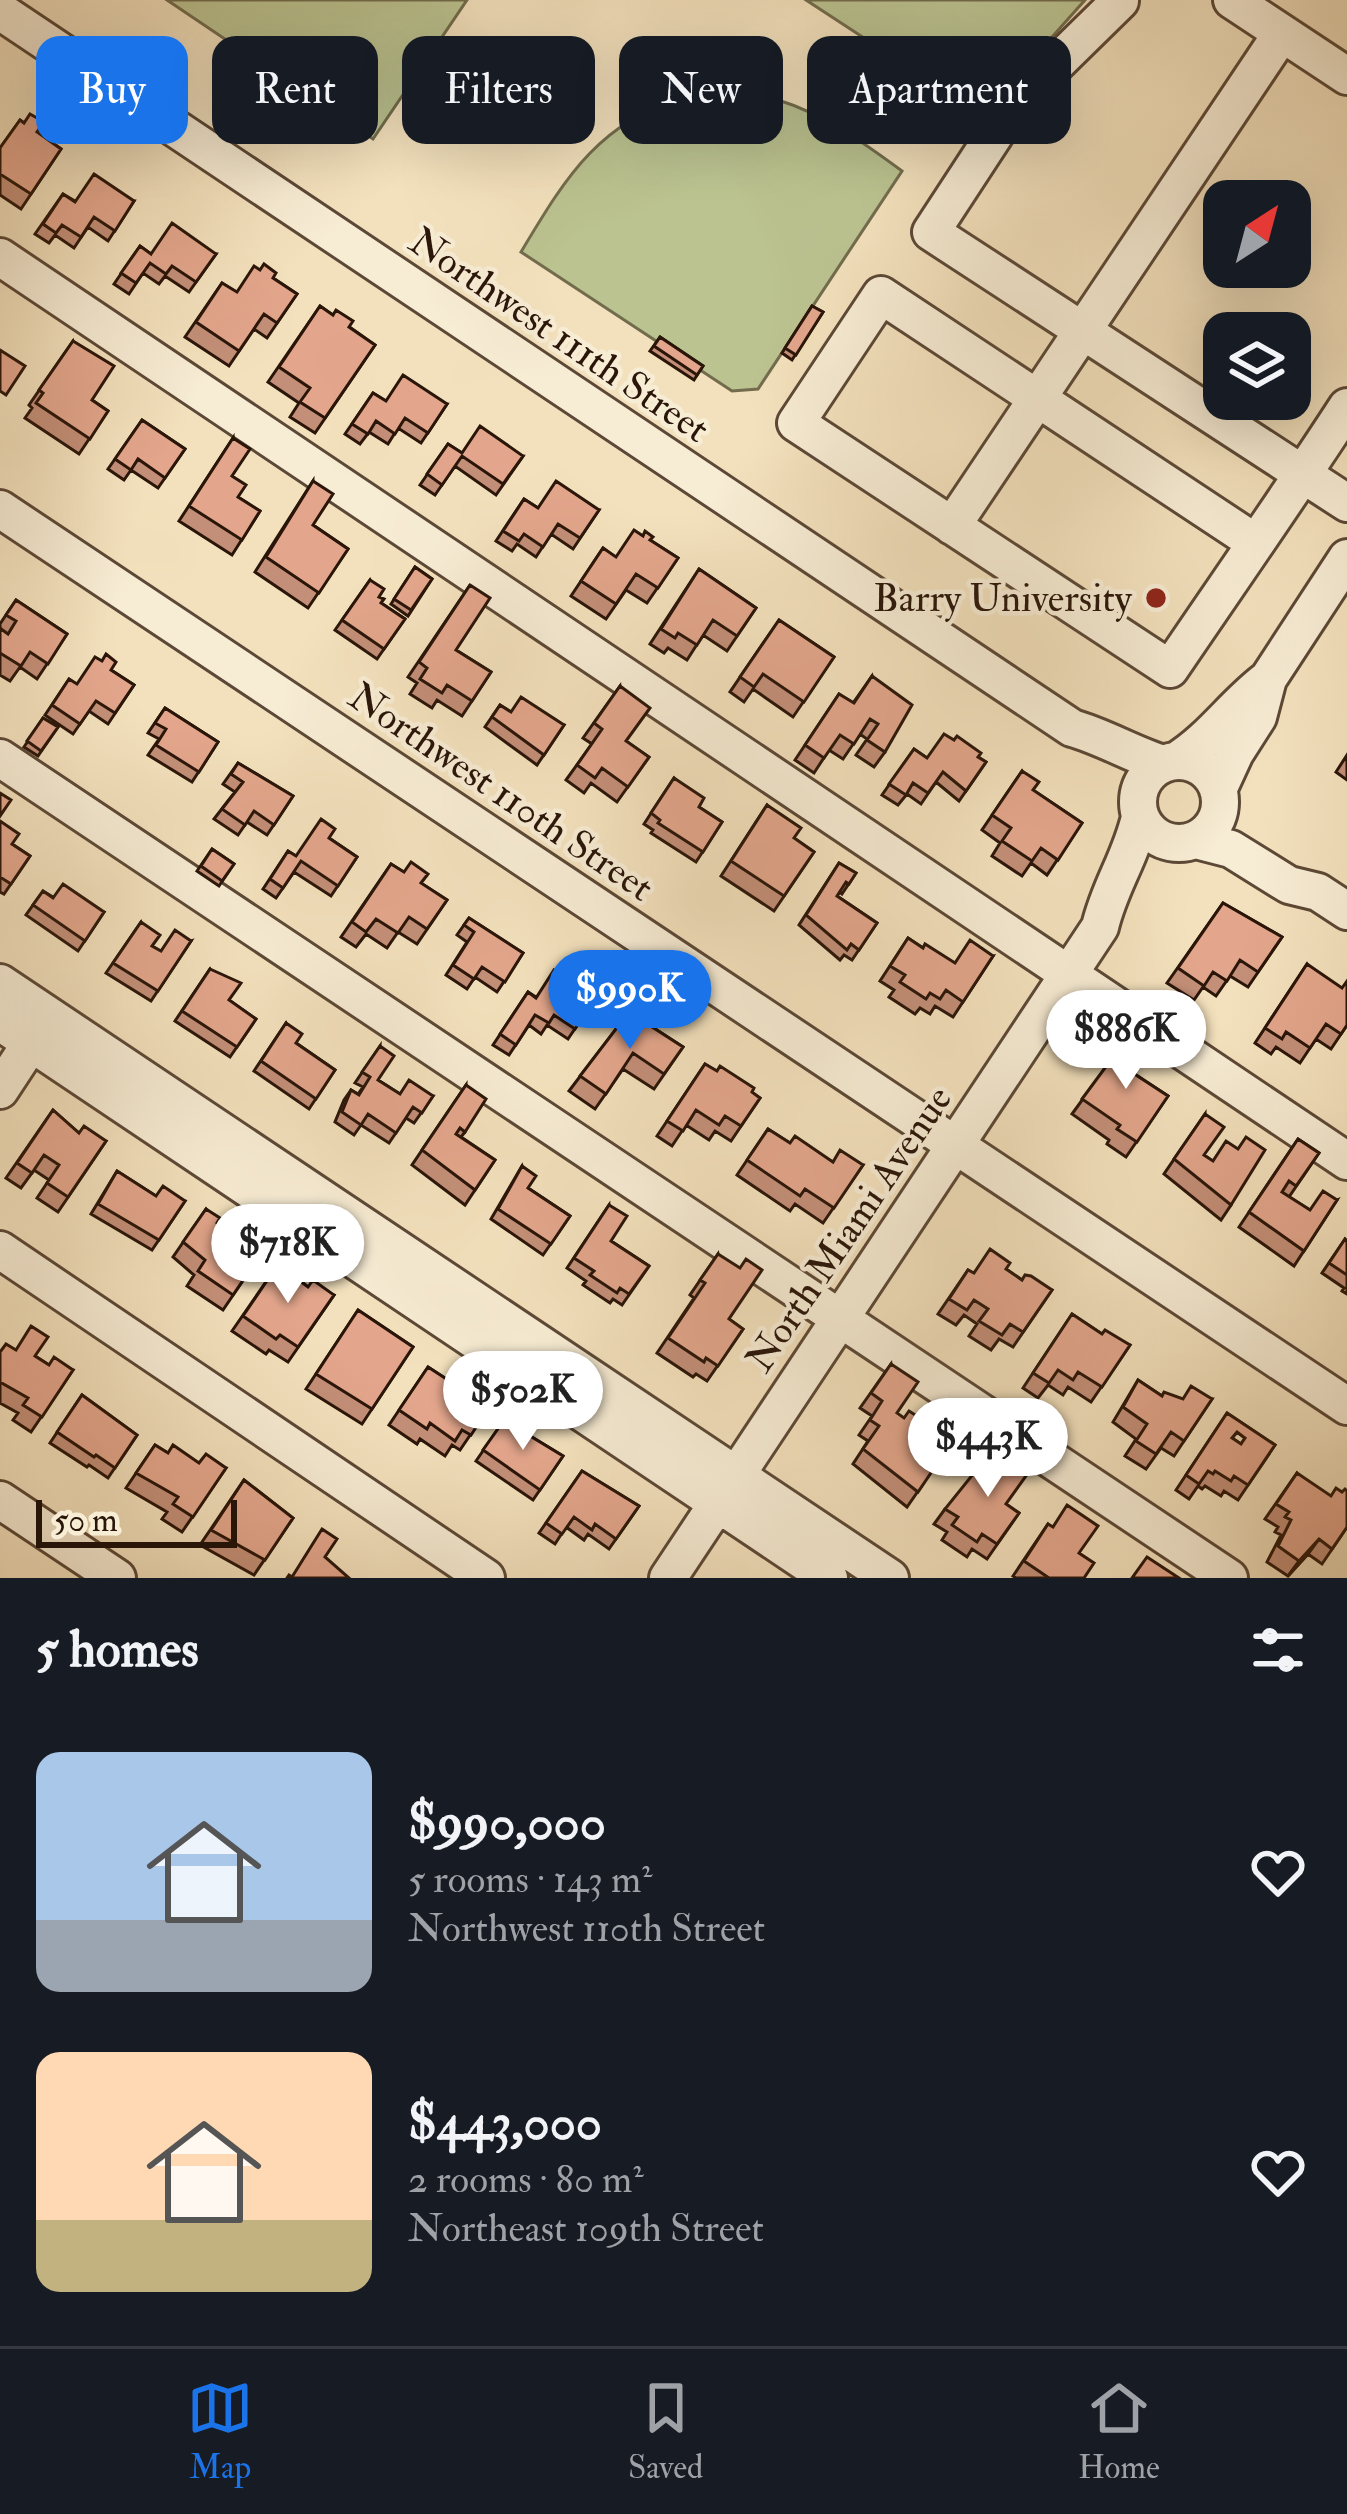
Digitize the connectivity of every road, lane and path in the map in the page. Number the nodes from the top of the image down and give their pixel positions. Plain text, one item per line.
1 (1232, 0) edge
2 (1120, 2) edge
3 (0, 11) edge
4 (1282, 33) junction
5 (1347, 76) edge
6 (0, 257) edge
7 (1083, 331) junction
8 (1038, 399) junction
9 (1347, 407) edge
10 (1303, 473) junction
11 (1347, 503) edge
12 (0, 508) edge
13 (952, 526) junction
14 (1256, 544) junction
15 (1346, 560) edge
16 (1268, 679) junction
17 (1072, 728) junction
18 (0, 758) edge
19 (1169, 762) junction
20 (1220, 798) junction
21 (1139, 813) junction
22 (1188, 842) junction
23 (1332, 902) edge
24 (1100, 927) junction
25 (1068, 975) junction
26 (0, 983) edge
27 (0, 1022) edge
28 (40, 1029) junction
29 (0, 1090) edge
30 (956, 1146) junction
31 (1347, 1160) edge
32 (0, 1250) edge
33 (840, 1318) junction
34 (1347, 1406) edge
35 (727, 1490) junction
36 (0, 1500) edge
37 (117, 1578) edge
38 (486, 1578) edge
39 (668, 1578) edge
40 (829, 1578) edge
41 (890, 1578) edge
42 (1229, 1578) edge

1 - 4 street
2 - 7 street
3 - 17 street, Northwest 111th Street
4 - 5 street
4 - 7 street
6 - 25 street
7 - 8 street
7 - 10 street
8 - 13 street
8 - 13 street
8 - 14 street
9 - 10 street
10 - 11 street
10 - 14 street
12 - 30 street, Northwest 110th Street
13 - 14 street
15 - 16 street
16 - 19 street
16 - 20 street
17 - 19 street, Northwest 111th Street
17 - 21 street, Northwest 111th Street
18 - 33 street
19 - 20 street
19 - 21 street
20 - 22 street
20 - 23 street
21 - 22 street
21 - 24 street, North Miami Avenue
22 - 23 street
22 - 24 street, North Miami Avenue
24 - 25 street, North Miami Avenue
25 - 30 street, North Miami Avenue
25 - 31 street
26 - 28 street
27 - 28 street
28 - 29 street
28 - 35 street
30 - 33 street, North Miami Avenue
30 - 34 street, Northwest 110th Street
32 - 38 street
33 - 35 street, North Miami Avenue
33 - 42 street
35 - 39 street, North Miami Avenue
35 - 40 street
35 - 41 street
36 - 37 street

